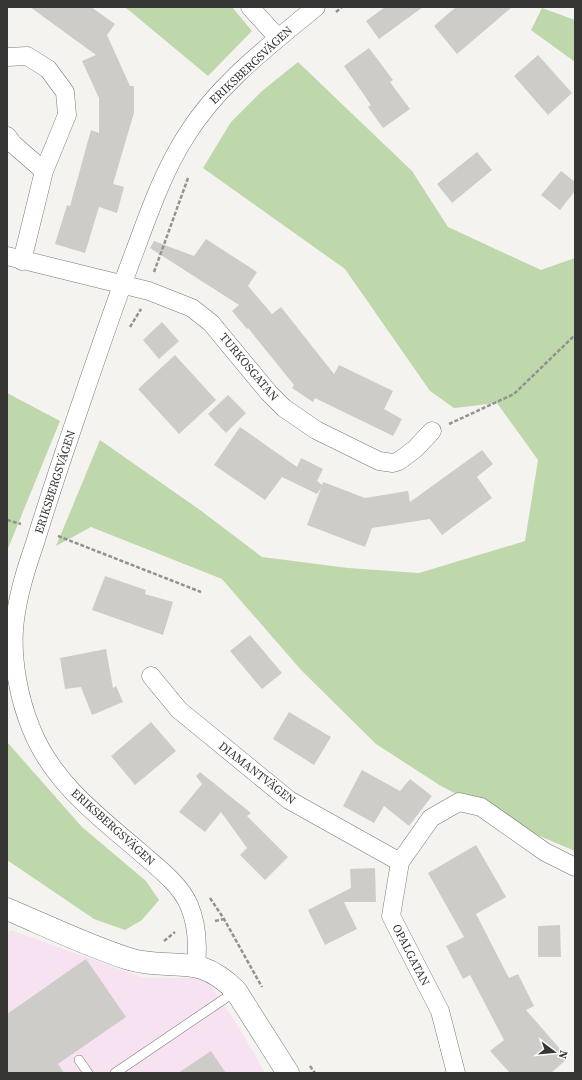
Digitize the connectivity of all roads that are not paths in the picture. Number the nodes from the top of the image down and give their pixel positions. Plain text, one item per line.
1 (250, 7) edge
2 (316, 7) edge
3 (278, 38) junction
4 (7, 58) edge
5 (7, 136) edge
6 (44, 171) junction
7 (15, 259) edge
8 (123, 284) junction
9 (432, 431) road end
10 (151, 676) dead end
11 (400, 862) junction
12 (575, 867) edge
13 (7, 909) edge
14 (196, 965) junction
15 (236, 991) junction
16 (79, 1060) dead end
17 (88, 1073) edge
18 (115, 1073) edge
19 (288, 1073) edge
20 (456, 1073) edge

1 - 3 street
2 - 3 street, ERIKSBERGSVÄGEN
3 - 8 street, ERIKSBERGSVÄGEN
4 - 6 street
5 - 6 street
6 - 7 street
7 - 8 street, TURKOSGATAN
8 - 9 street, TURKOSGATAN
8 - 14 street, ERIKSBERGSVÄGEN
10 - 11 street, DIAMANTVÄGEN
11 - 12 street, OPALGATAN
11 - 20 street, OPALGATAN
13 - 14 street
14 - 15 street
15 - 18 lane
15 - 19 street
16 - 17 lane

